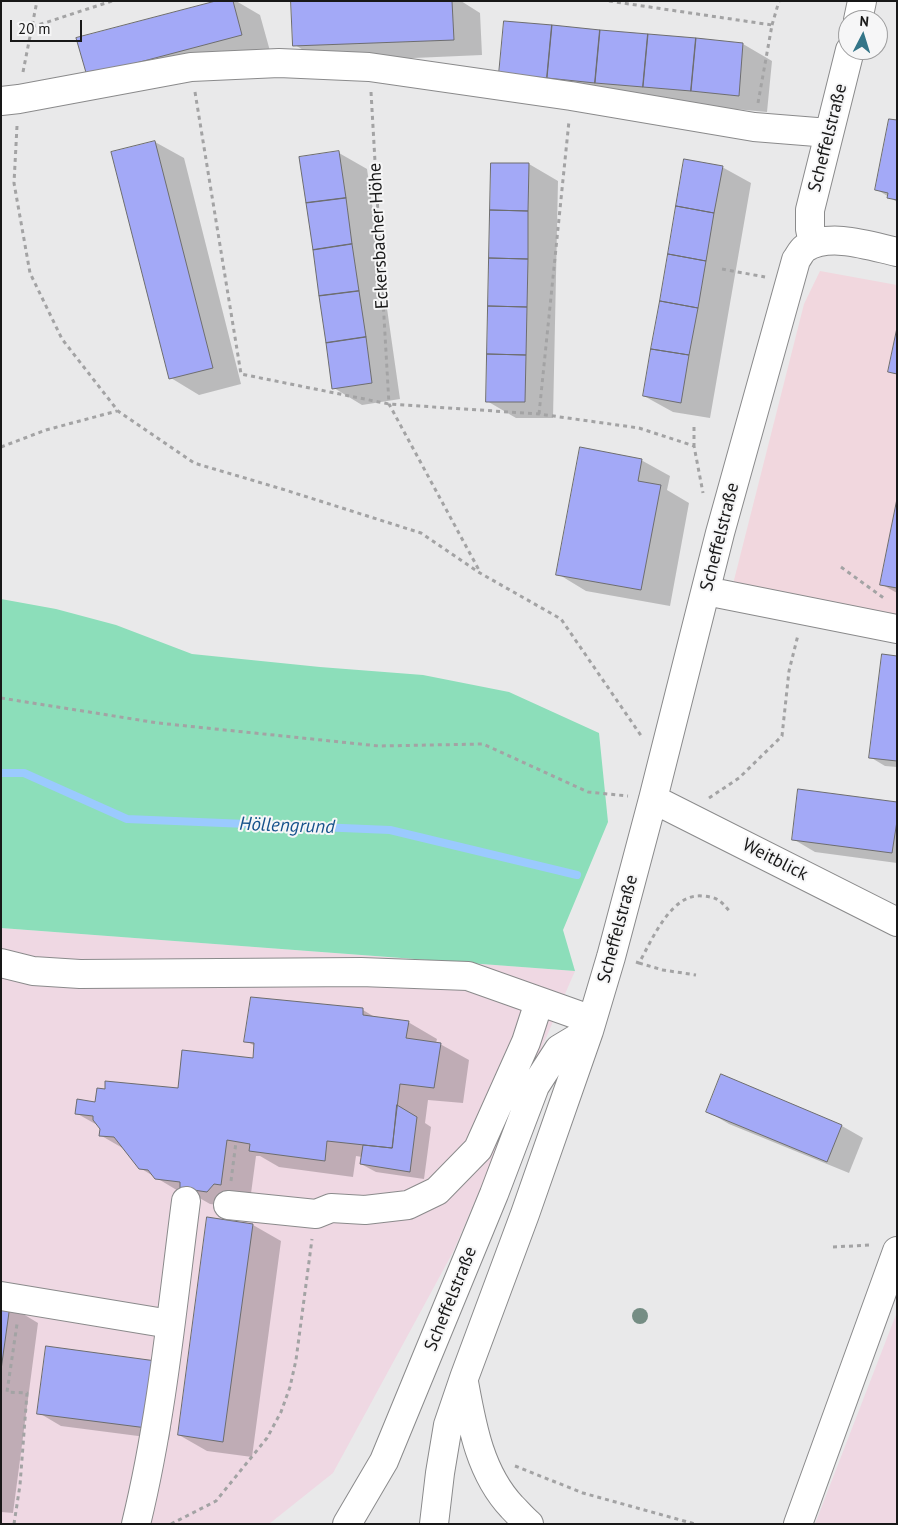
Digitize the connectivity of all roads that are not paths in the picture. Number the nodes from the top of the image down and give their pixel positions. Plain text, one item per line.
1 (847, 60) edge
2 (10, 100) edge
3 (829, 132) junction
4 (813, 244) junction
5 (897, 252) edge
6 (706, 591) junction
7 (897, 629) edge
8 (653, 799) junction
9 (897, 922) edge
10 (1, 963) edge
11 (539, 1002) junction
12 (591, 1025) junction
13 (186, 1201) dead end
14 (228, 1205) road end
15 (887, 1248) edge
16 (11, 1297) edge
17 (170, 1324) junction
18 (464, 1378) junction
19 (136, 1524) edge
20 (347, 1524) edge
21 (434, 1524) edge
22 (529, 1524) edge
23 (798, 1524) edge

1 - 3 street, Scheffelstraße
2 - 3 street
3 - 4 street, Scheffelstraße
4 - 5 street
4 - 6 street, Scheffelstraße
6 - 7 street
6 - 8 street, Scheffelstraße
8 - 9 street, Weitblick
8 - 12 street, Scheffelstraße
10 - 11 street
11 - 12 street
11 - 14 street
12 - 18 street, Scheffelstraße
12 - 20 street, Scheffelstraße
13 - 17 street
15 - 23 street
16 - 17 street
17 - 19 street
18 - 21 street, Scheffelstraße
18 - 22 street

